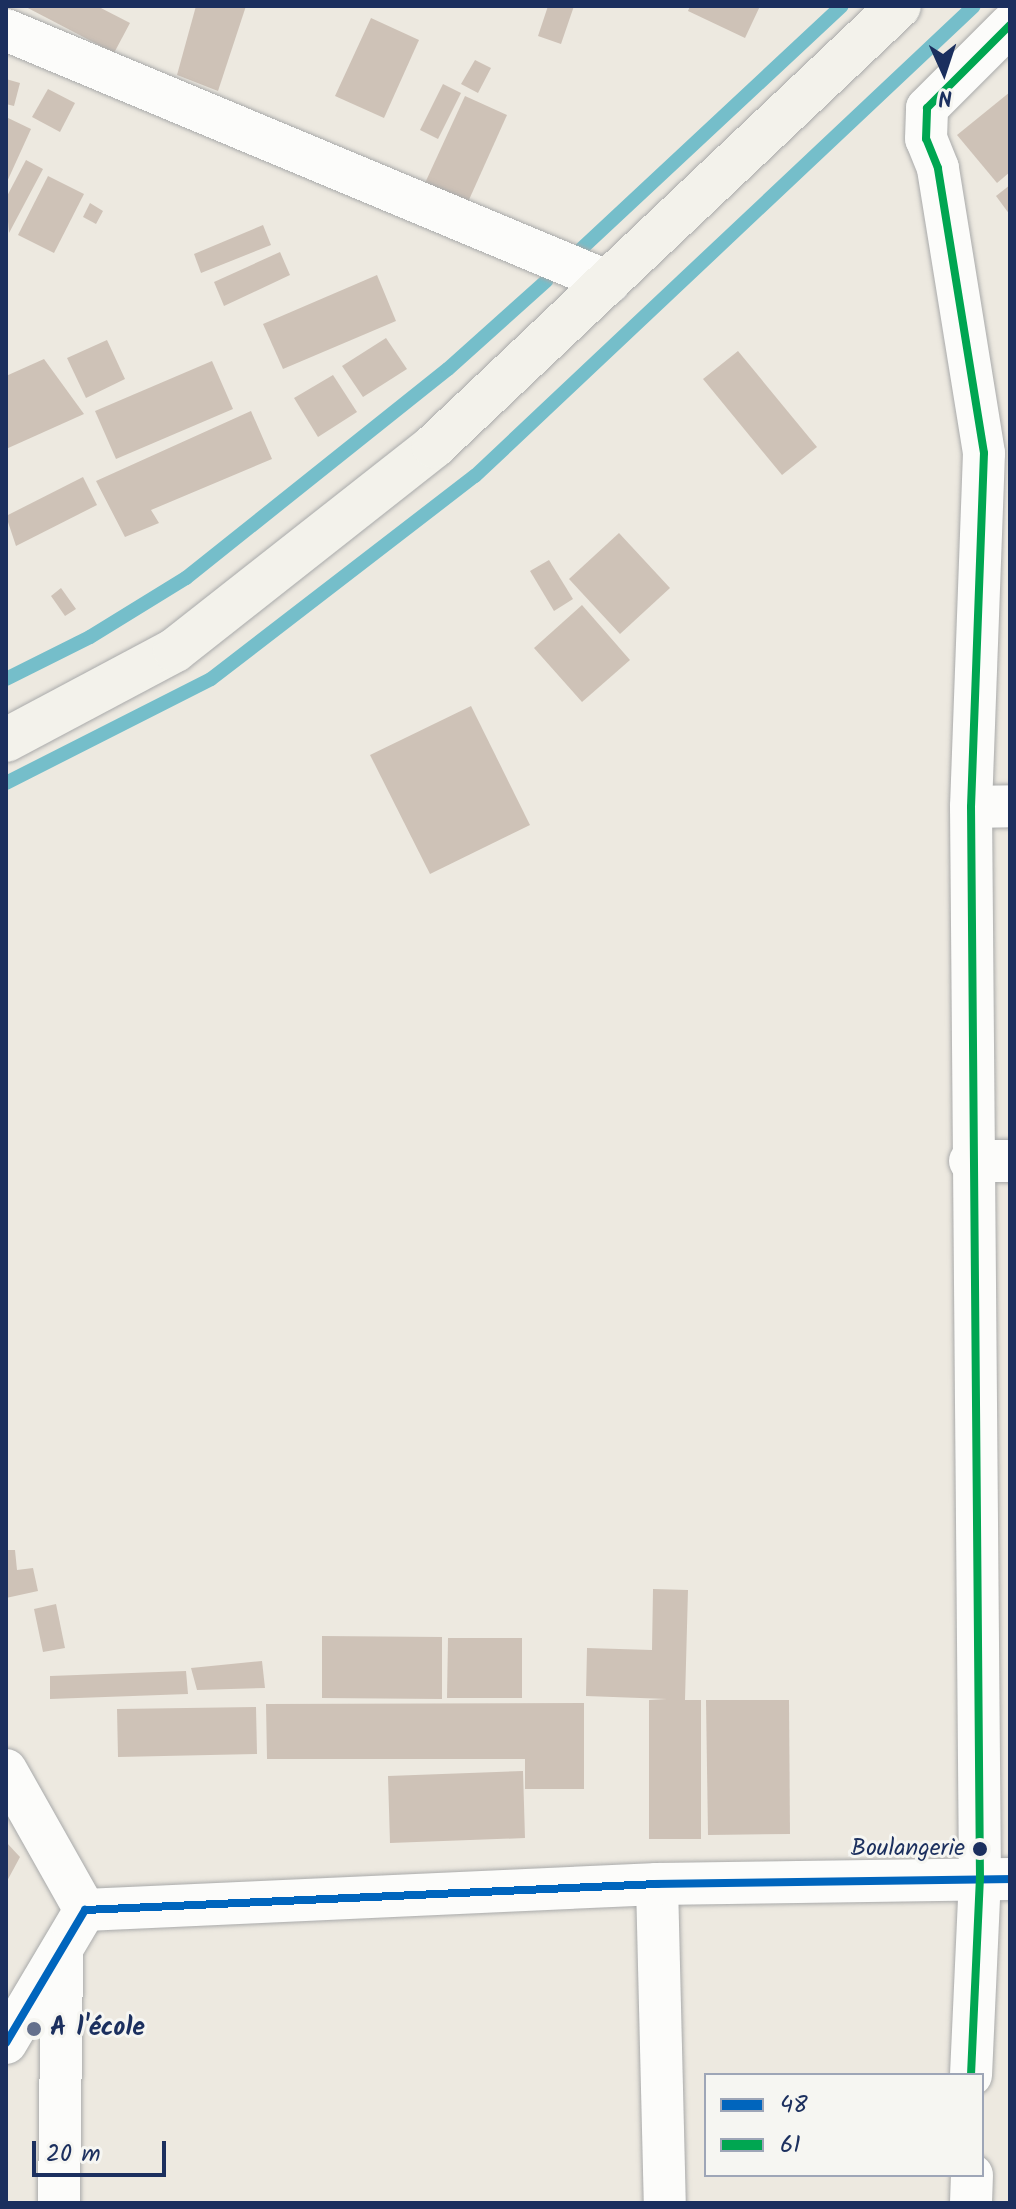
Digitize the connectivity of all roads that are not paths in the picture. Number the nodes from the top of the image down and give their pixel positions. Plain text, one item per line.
1 (899, 6) edge
2 (1010, 25) edge
3 (6, 30) edge
4 (609, 282) junction
5 (997, 454) edge
6 (6, 740) edge
7 (990, 806) edge
8 (990, 1161) edge
9 (6, 1770) edge
10 (995, 1880) edge
11 (657, 1884) junction
12 (85, 1910) junction
13 (62, 1949) junction
14 (6, 2043) edge
15 (971, 2073) edge
16 (972, 2177) edge
17 (59, 2203) edge
18 (665, 2203) edge
19 (971, 2203) edge

1 - 4 street
2 - 5 street
3 - 4 street
4 - 6 street
5 - 7 street
7 - 8 street
8 - 10 street
9 - 12 street
10 - 11 street
10 - 15 street
11 - 12 street
11 - 18 street
12 - 13 street
13 - 14 street
13 - 17 street
16 - 19 street

